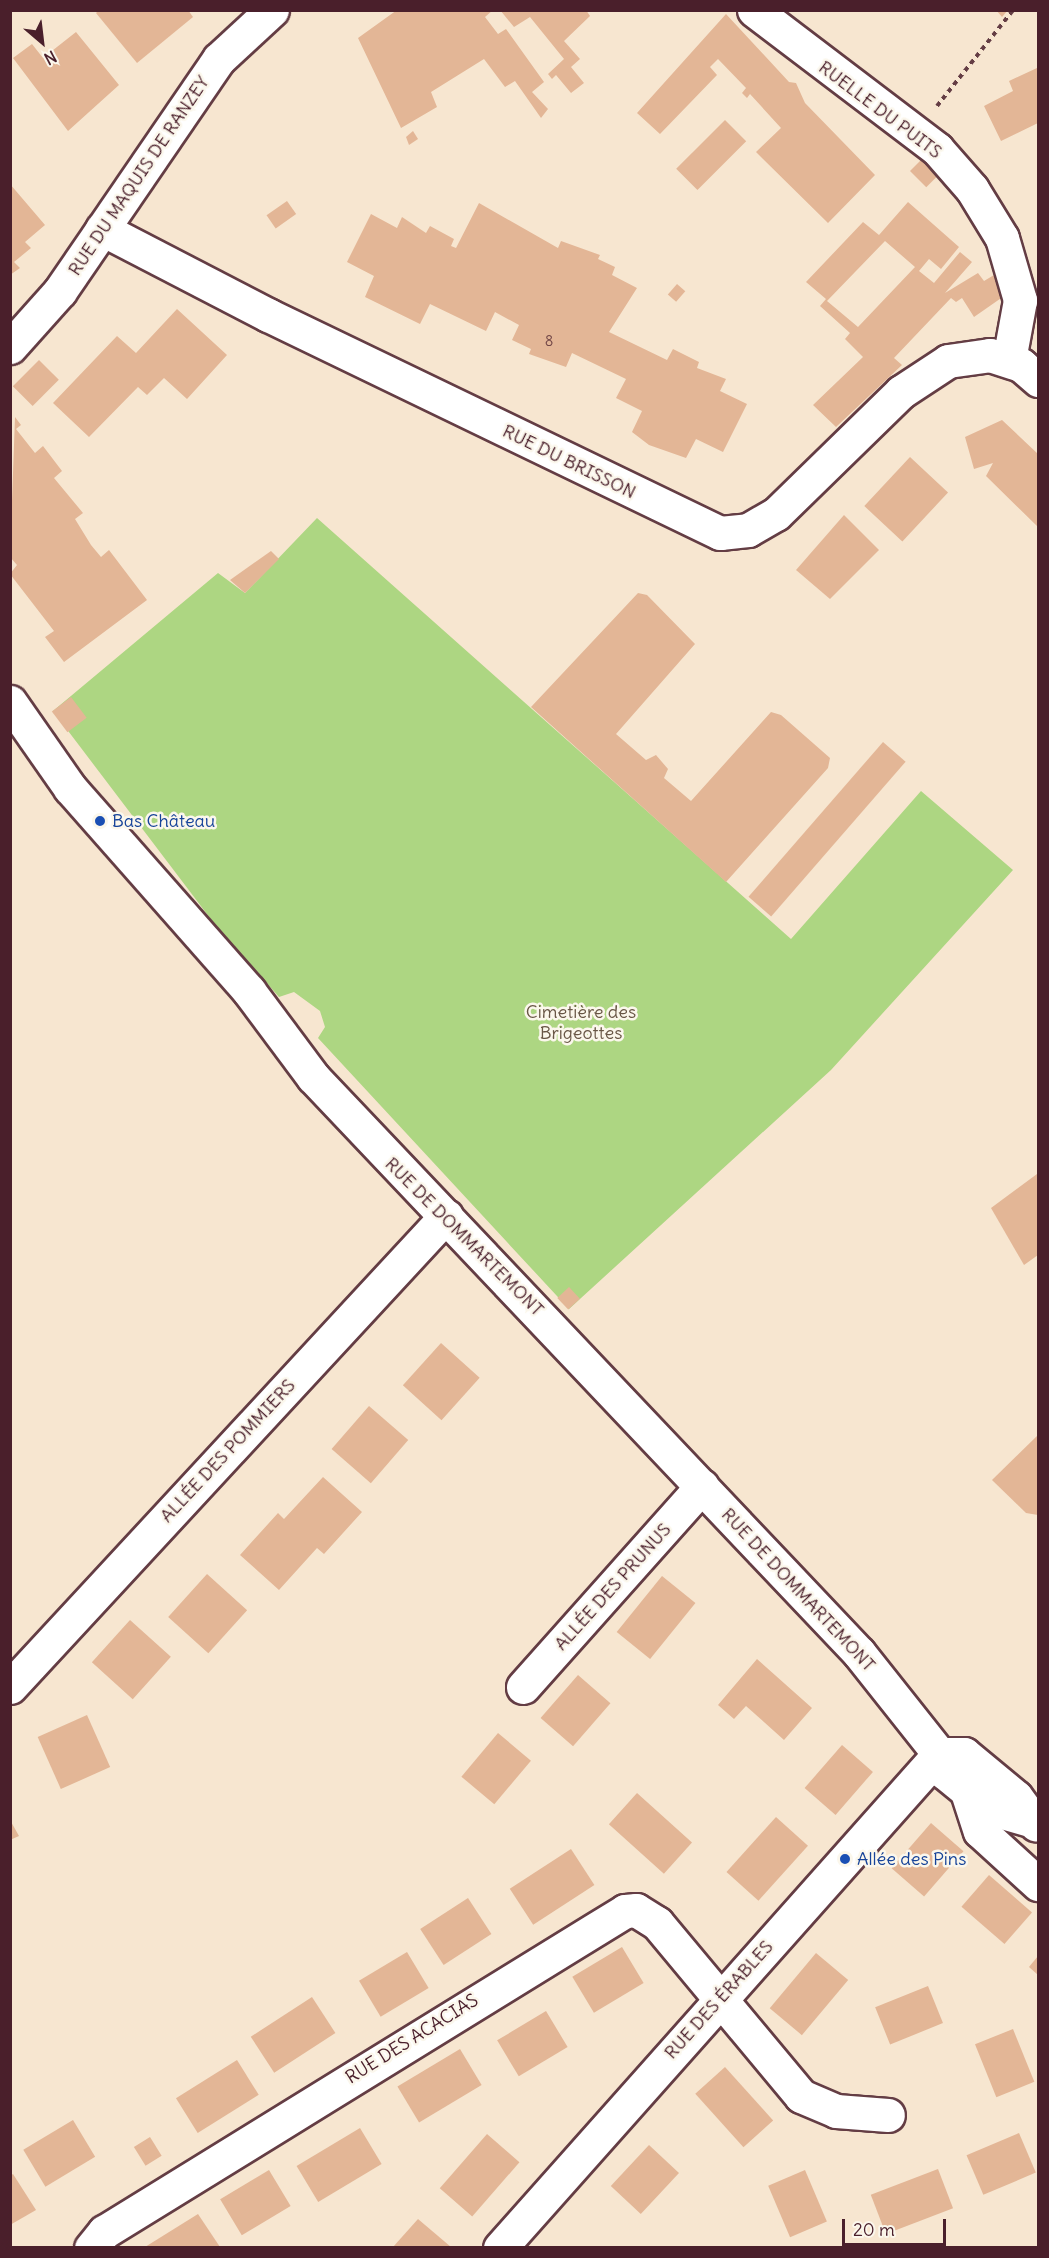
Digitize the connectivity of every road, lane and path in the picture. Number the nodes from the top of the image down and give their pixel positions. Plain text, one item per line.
1 (272, 10) edge
2 (754, 10) edge
3 (1013, 10) edge
4 (914, 135) junction
5 (102, 229) junction
6 (10, 347) edge
7 (1029, 369) edge
8 (10, 702) edge
9 (446, 1216) junction
10 (702, 1486) junction
11 (10, 1687) edge
12 (523, 1687) dead end
13 (939, 1754) junction
14 (968, 1795) junction
15 (1034, 1823) edge
16 (1038, 1884) edge
17 (718, 2001) junction
18 (888, 2115) dead end
19 (91, 2247) edge
20 (500, 2247) edge

1 - 5 street, RUE DU MAQUIS DE RANZEY
2 - 4 street, RUELLE DU PUITS
3 - 4 path
4 - 7 street, RUELLE DU PUITS
5 - 6 street, RUE DU MAQUIS DE RANZEY
5 - 7 street, RUE DU BRISSON
8 - 9 street, RUE DE DOMMARTEMONT
9 - 10 street, RUE DE DOMMARTEMONT
9 - 11 street, ALLÉE DES POMMIERS
10 - 12 street, ALLÉE DES PRUNUS
10 - 13 street, RUE DE DOMMARTEMONT
13 - 14 street, RUE DE DOMMARTEMONT
13 - 15 street
13 - 17 street, RUE DES ÉRABLES
14 - 15 street
14 - 16 street
17 - 18 street
17 - 19 street, RUE DES ACACIAS
17 - 20 street, RUE DES ÉRABLES

